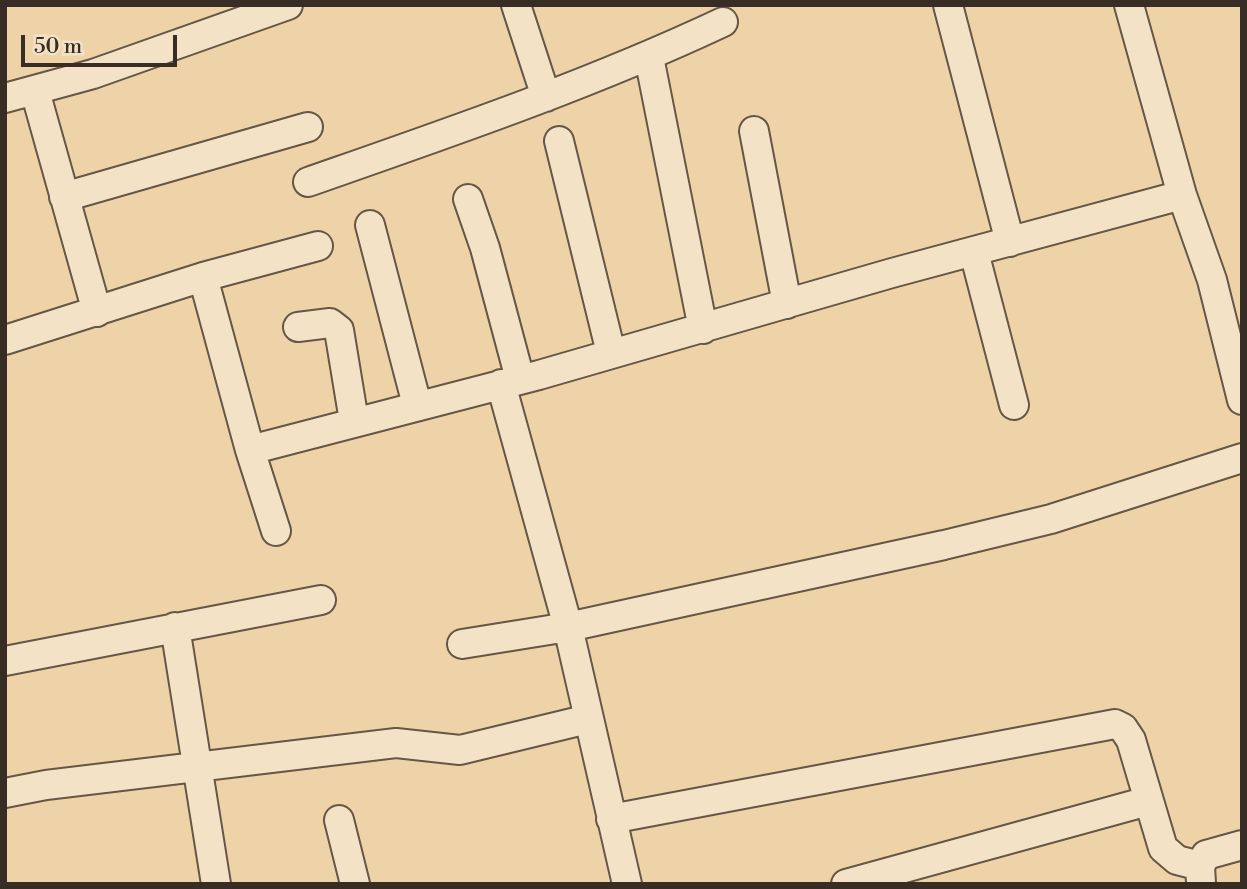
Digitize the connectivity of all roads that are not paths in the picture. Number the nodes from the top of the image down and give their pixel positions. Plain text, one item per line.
1 (288, 5) edge
2 (516, 5) edge
3 (948, 5) edge
4 (1129, 5) edge
5 (723, 22) dead end
6 (649, 57) junction
7 (36, 91) junction
8 (546, 97) junction
9 (5, 98) edge
10 (308, 127) dead end
11 (754, 131) dead end
12 (559, 141) dead end
13 (308, 182) dead end
14 (1182, 195) junction
15 (64, 198) junction
16 (468, 199) dead end
17 (370, 225) dead end
18 (1010, 242) junction
19 (318, 246) dead end
20 (974, 252) junction
21 (203, 277) junction
22 (787, 303) junction
23 (97, 312) junction
24 (299, 327) dead end
25 (703, 328) junction
26 (5, 340) edge
27 (611, 353) junction
28 (511, 382) junction
29 (1242, 400) edge
30 (417, 405) junction
31 (1014, 405) dead end
32 (354, 421) junction
33 (250, 450) junction
34 (1242, 458) edge
35 (276, 531) dead end
36 (321, 600) dead end
37 (175, 627) junction
38 (568, 627) junction
39 (461, 644) dead end
40 (5, 661) edge
41 (588, 719) junction
42 (197, 765) junction
43 (5, 793) edge
44 (1148, 801) junction
45 (611, 819) junction
46 (339, 820) dead end
47 (1242, 845) edge
48 (1201, 875) edge
49 (216, 884) edge
50 (355, 884) edge
51 (626, 884) edge
52 (846, 884) edge

1 - 7 street
2 - 8 street
3 - 18 street
4 - 14 street
5 - 6 street
6 - 8 street
6 - 25 street
7 - 9 street
7 - 15 street
8 - 13 street
10 - 15 street
11 - 22 street
12 - 27 street
14 - 18 street
14 - 29 street
15 - 23 street
16 - 28 street
17 - 30 street
18 - 20 street
19 - 21 street
20 - 22 street
20 - 31 street
21 - 23 street
21 - 33 street
22 - 25 street
23 - 26 street
24 - 32 street
25 - 27 street
27 - 28 street
28 - 30 street
28 - 38 street
30 - 32 street
32 - 33 street
33 - 35 street
34 - 38 street
36 - 37 street
37 - 40 street
37 - 42 street
38 - 39 street
38 - 41 street
41 - 42 street
41 - 45 street
42 - 43 street
42 - 49 street
44 - 45 street
44 - 48 street
44 - 52 street
45 - 51 street
46 - 50 street
47 - 48 street

